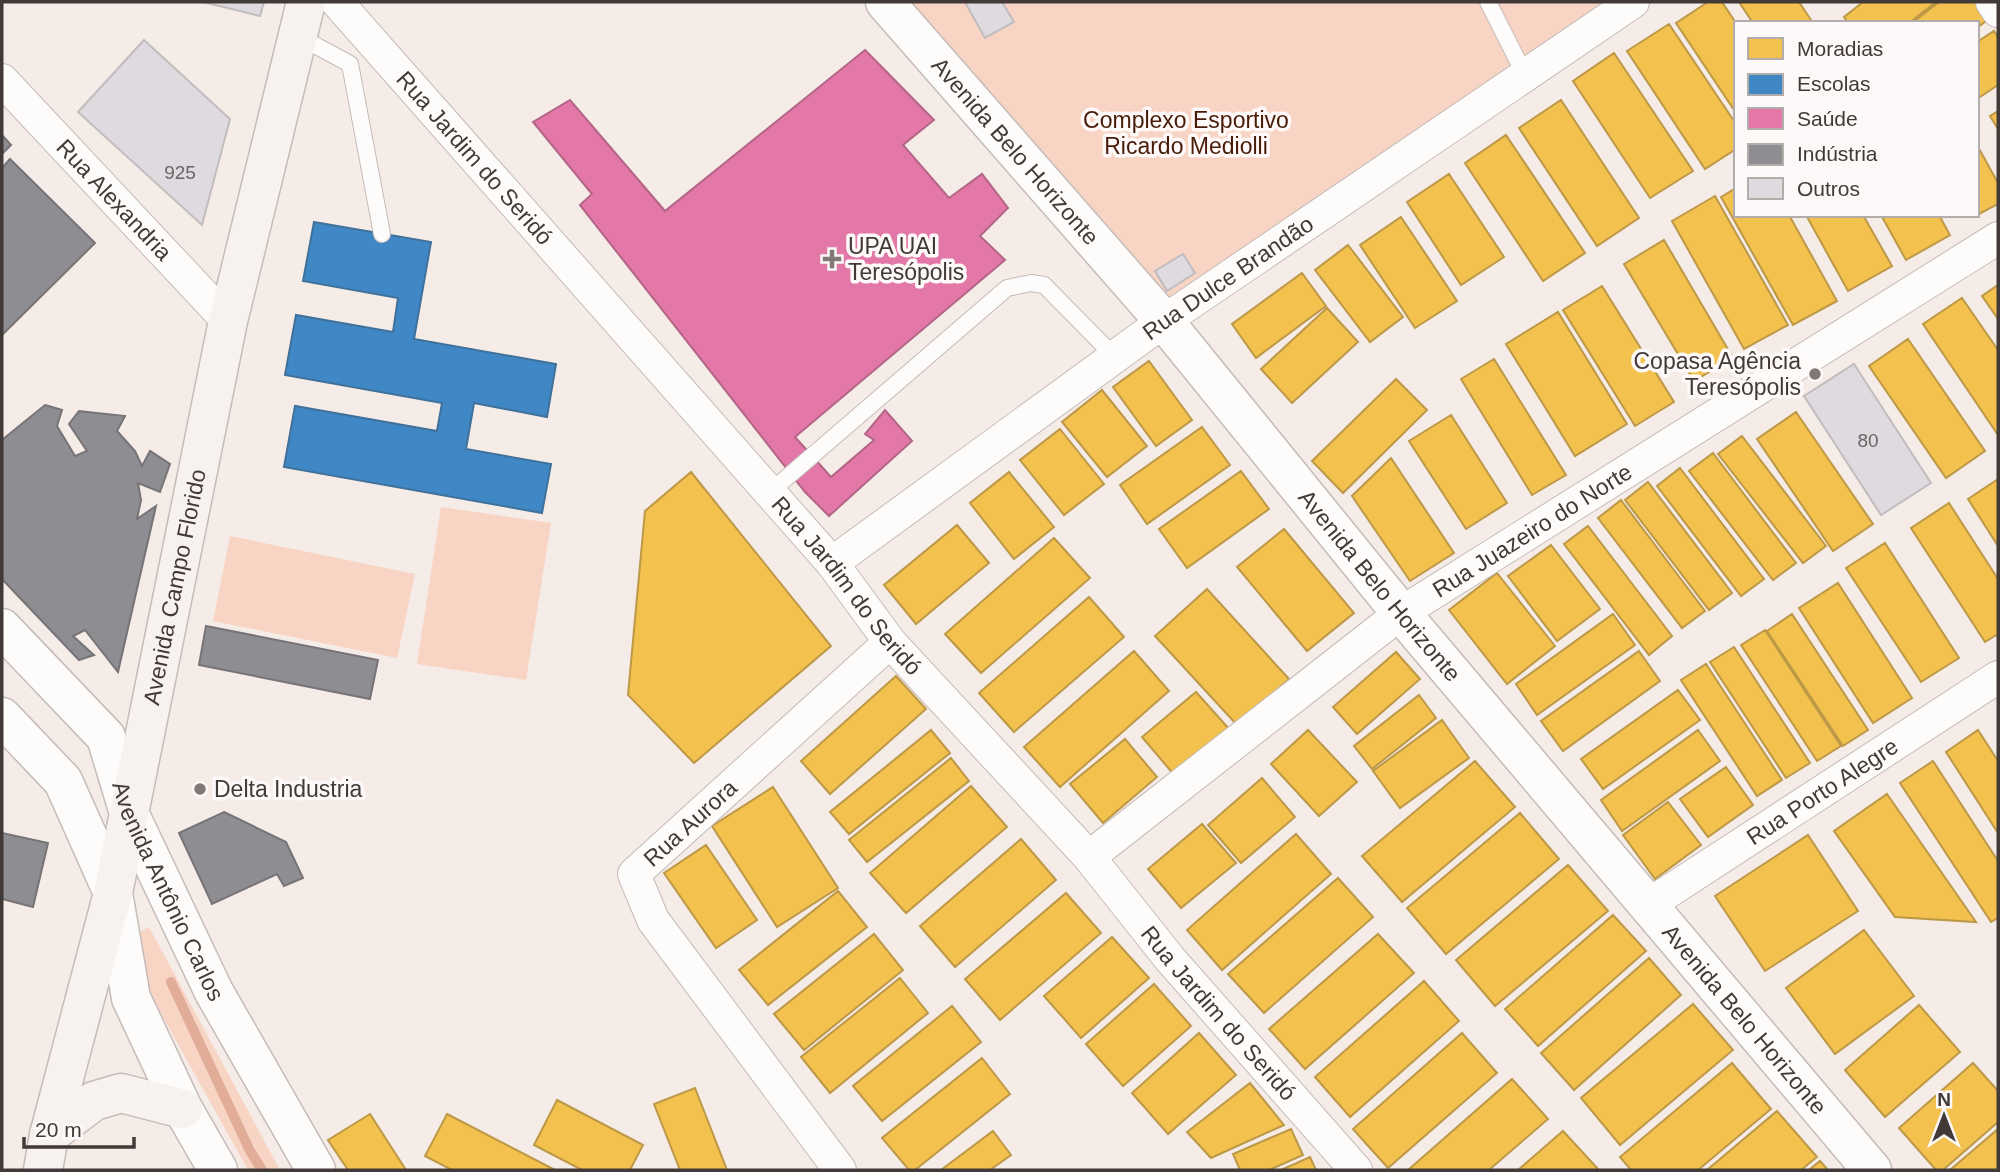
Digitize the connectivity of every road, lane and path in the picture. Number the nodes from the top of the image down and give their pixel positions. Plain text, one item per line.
1 (337, 2) edge
2 (885, 2) edge
3 (1489, 2) edge
4 (1633, 2) edge
5 (1992, 2) edge
6 (1998, 11) edge
7 (302, 19) edge
8 (1525, 75) junction
9 (2, 80) edge
10 (382, 234) dead end
11 (1998, 238) edge
12 (228, 321) junction
13 (1164, 321) junction
14 (1115, 357) junction
15 (771, 492) junction
16 (832, 564) junction
17 (1401, 613) junction
18 (2, 628) edge
19 (890, 642) junction
20 (1998, 677) edge
21 (2, 717) edge
22 (129, 813) junction
23 (1088, 857) junction
24 (113, 892) junction
25 (1648, 905) junction
26 (183, 1109) junction
27 (46, 1153) edge
28 (218, 1170) edge
29 (316, 1170) edge
30 (840, 1170) edge
31 (1356, 1170) edge
32 (1872, 1170) edge

1 - 15 street, Rua Jardim do Seridó
2 - 13 street, Avenida Belo Horizonte
3 - 8 lane
4 - 8 street, Rua Dulce Brandão
5 - 6 street
7 - 10 lane
7 - 12 main road, Avenida Campo Florido
8 - 13 street, Rua Dulce Brandão
9 - 12 street, Rua Alexandria
11 - 17 street, Rua Juazeiro do Norte
12 - 22 main road, Avenida Campo Florido
13 - 14 street, Rua Dulce Brandão
13 - 17 street, Avenida Belo Horizonte
14 - 15 lane
14 - 16 street, Rua Dulce Brandão
15 - 16 street, Rua Jardim do Seridó
16 - 19 street, Rua Jardim do Seridó
17 - 23 street, Rua Juazeiro do Norte
17 - 25 street, Avenida Belo Horizonte
18 - 22 street, Avenida Antônio Carlos
19 - 23 street, Rua Jardim do Seridó
19 - 30 street, Rua Aurora
20 - 25 street, Rua Porto Alegre
21 - 24 street
22 - 24 main road, Avenida Campo Florido
22 - 29 street, Avenida Antônio Carlos
23 - 31 street, Rua Jardim do Seridó
24 - 26 street
24 - 27 main road, Avenida Campo Florido
25 - 32 street, Avenida Belo Horizonte
26 - 27 main road
26 - 28 street

